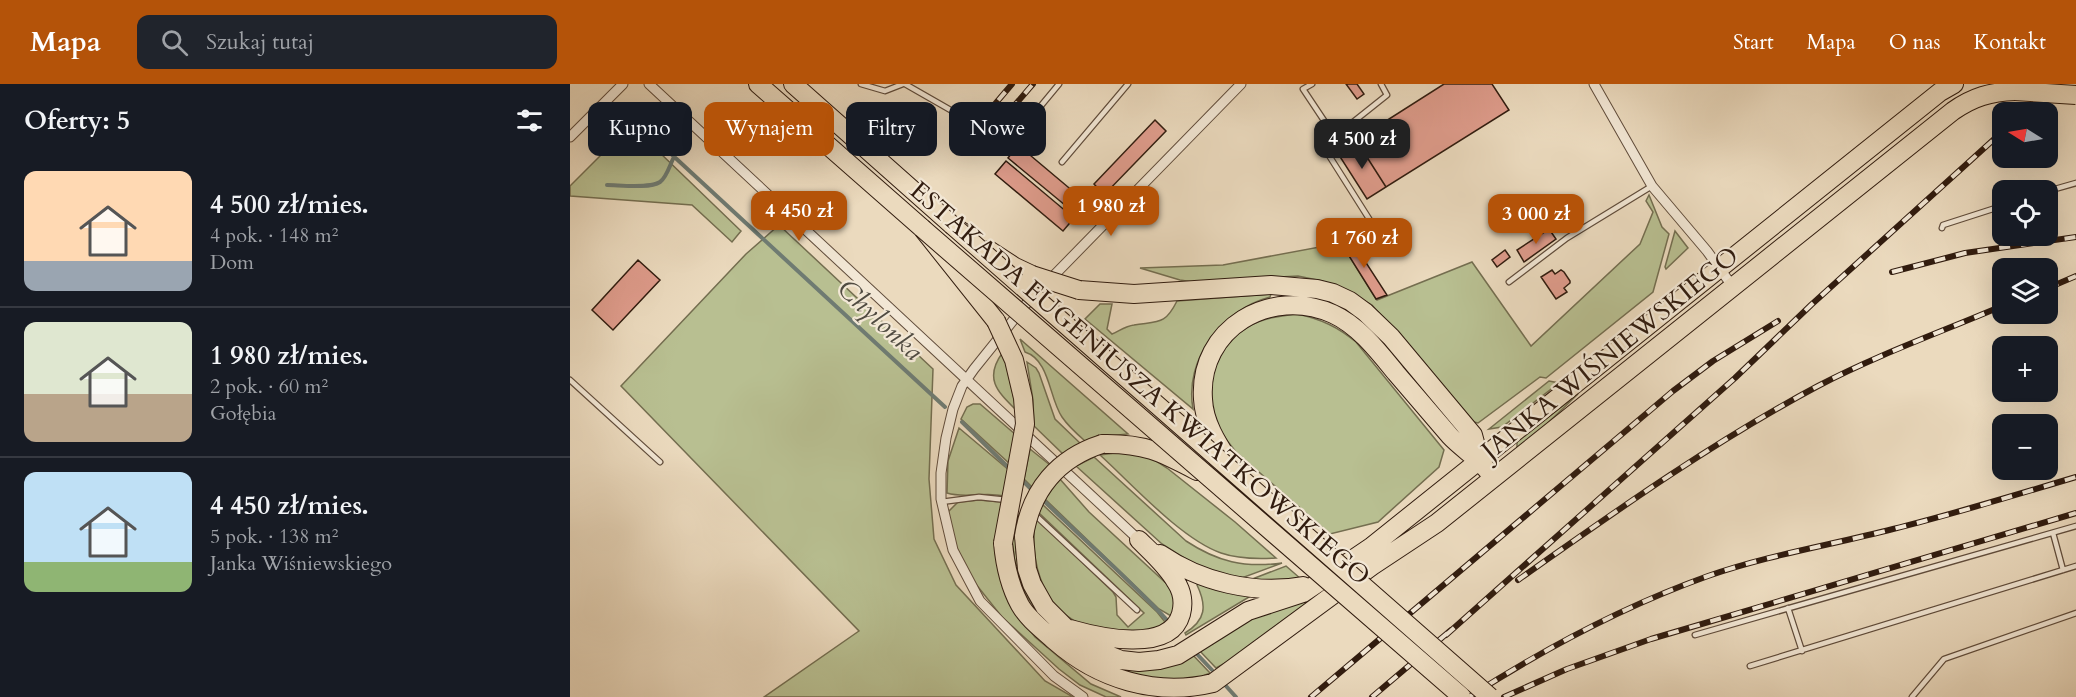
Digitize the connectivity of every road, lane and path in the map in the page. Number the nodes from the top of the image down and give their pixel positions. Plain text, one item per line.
1 (623, 84) edge
2 (649, 84) edge
3 (758, 84) edge
4 (793, 84) edge
5 (861, 84) edge
6 (904, 84) edge
7 (1059, 84) edge
8 (1128, 84) edge
9 (1241, 84) edge
10 (1312, 84) edge
11 (1380, 84) edge
12 (1594, 84) edge
13 (1954, 84) edge
14 (2076, 95) edge
15 (1044, 102) edge
16 (949, 109) edge
17 (570, 137) edge
18 (1335, 137) junction
19 (1062, 162) dead end
20 (2076, 183) edge
21 (1653, 186) junction
22 (2058, 188) edge
23 (1992, 209) edge
24 (952, 225) junction
25 (921, 228) junction
26 (1942, 228) dead end
27 (1385, 244) dead end
28 (1719, 270) junction
29 (1509, 282) dead end
30 (1733, 287) junction
31 (967, 379) junction
32 (570, 380) edge
33 (660, 462) dead end
34 (1480, 462) junction
35 (1494, 478) junction
36 (1212, 479) junction
37 (1241, 480) junction
38 (941, 502) junction
39 (2076, 526) edge
40 (2053, 533) junction
41 (1139, 540) junction
42 (2076, 566) edge
43 (2063, 570) junction
44 (1326, 578) junction
45 (1788, 608) junction
46 (1137, 610) dead end
47 (2076, 613) edge
48 (1065, 627) junction
49 (1695, 635) dead end
50 (1802, 651) junction
51 (1442, 655) junction
52 (1750, 666) dead end
53 (1199, 690) edge
54 (1083, 697) edge
55 (1461, 697) edge
56 (1490, 697) edge
57 (1506, 697) edge
58 (1912, 697) edge

1 - 17 street
2 - 31 street
3 - 25 highway, ESTAKADA EUGENIUSZA KWIATKOWSKIEGO
4 - 24 highway, ESTAKADA EUGENIUSZA KWIATKOWSKIEGO
5 - 6 lane
6 - 16 lane
7 - 15 lane
8 - 19 lane
9 - 31 street
10 - 18 lane
11 - 18 lane
12 - 21 street
13 - 28 highway, JANKA WIŚNIEWSKIEGO
14 - 30 highway, JANKA WIŚNIEWSKIEGO, bridge
18 - 27 lane
20 - 22 lane
21 - 28 street
21 - 29 lane
23 - 26 lane
24 - 34 highway, bridge
24 - 37 highway, ESTAKADA EUGENIUSZA KWIATKOWSKIEGO, bridge
25 - 36 highway, ESTAKADA EUGENIUSZA KWIATKOWSKIEGO, bridge
25 - 53 highway, bridge
28 - 30 street
28 - 34 highway, JANKA WIŚNIEWSKIEGO
30 - 35 highway, JANKA WIŚNIEWSKIEGO
31 - 38 street
31 - 41 street
32 - 33 lane
34 - 35 highway
34 - 37 highway, bridge
34 - 44 highway, JANKA WIŚNIEWSKIEGO
35 - 53 highway, JANKA WIŚNIEWSKIEGO
36 - 48 highway, JANKA WIŚNIEWSKIEGO, bridge
36 - 55 highway, ESTAKADA EUGENIUSZA KWIATKOWSKIEGO, bridge
37 - 51 highway, ESTAKADA EUGENIUSZA KWIATKOWSKIEGO, bridge
38 - 46 lane
38 - 54 street
39 - 40 lane
40 - 43 lane
40 - 45 lane
41 - 44 highway
41 - 48 highway
42 - 43 lane
43 - 50 lane
44 - 48 highway, JANKA WIŚNIEWSKIEGO
45 - 49 lane
45 - 50 lane
47 - 58 lane
50 - 52 lane
51 - 56 highway, ESTAKADA EUGENIUSZA KWIATKOWSKIEGO, bridge
51 - 57 highway, bridge

